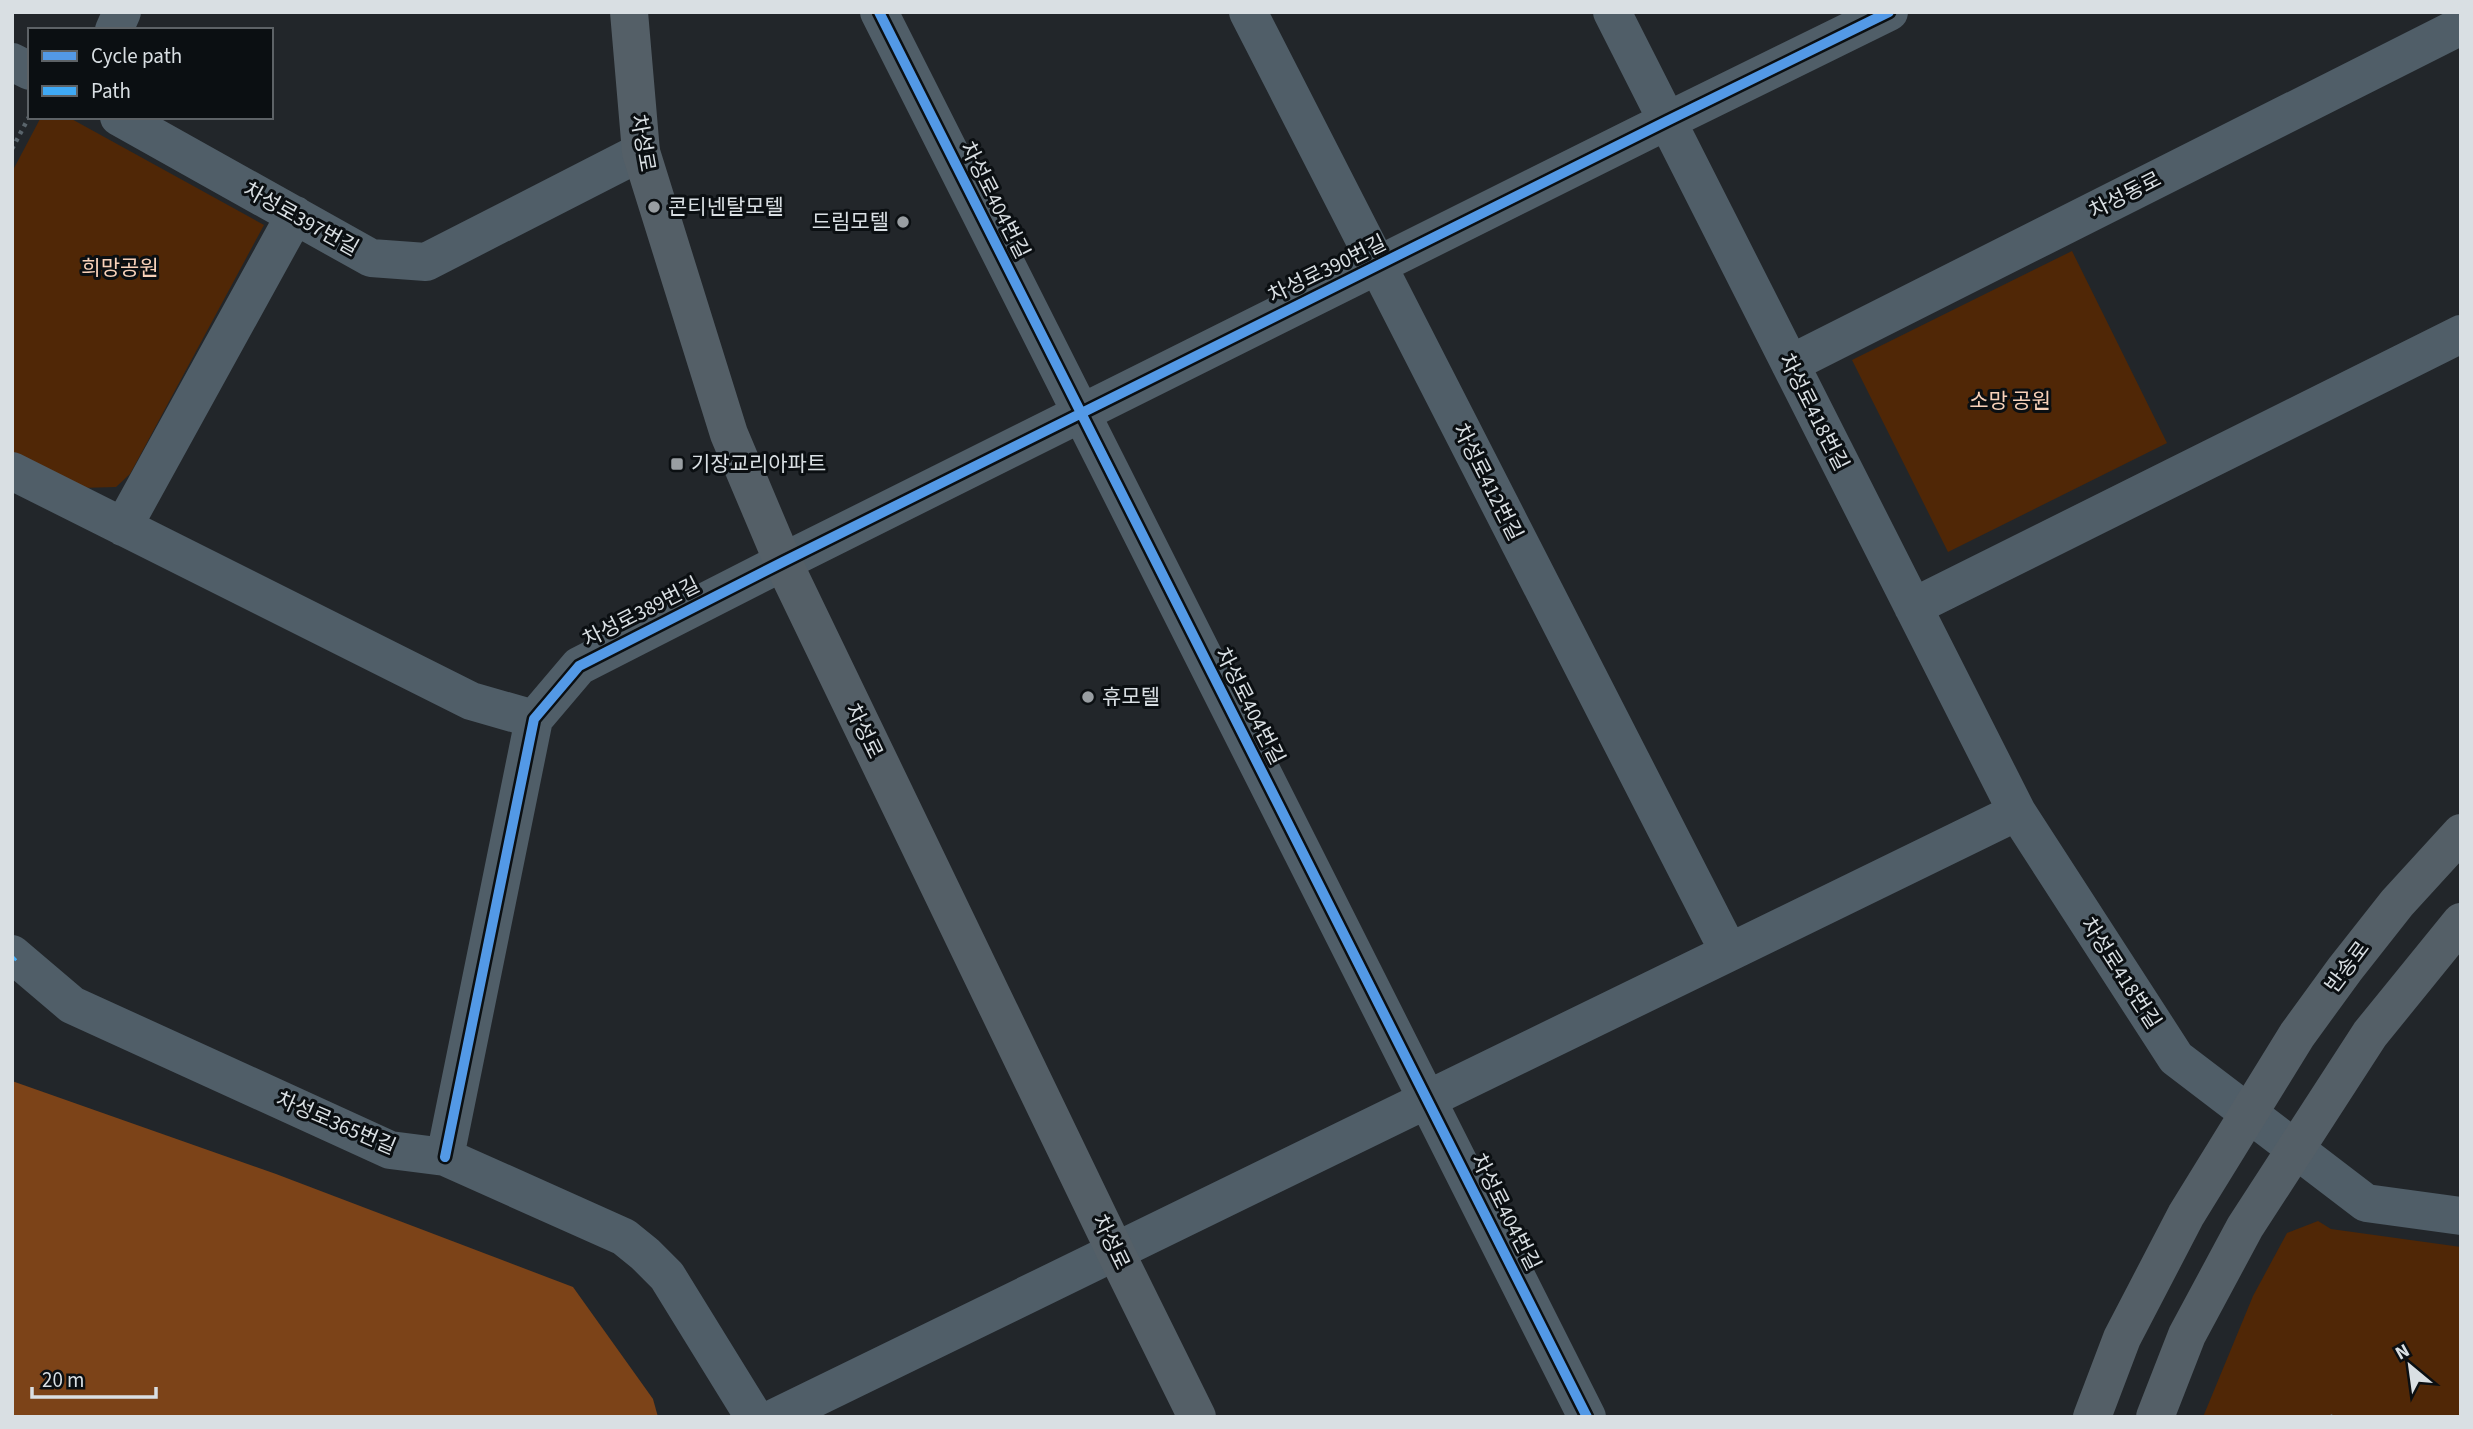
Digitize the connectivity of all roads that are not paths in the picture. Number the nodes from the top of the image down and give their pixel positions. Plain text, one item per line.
1 (122, 12) edge
2 (629, 12) edge
3 (879, 12) edge
4 (1248, 12) edge
5 (1612, 12) edge
6 (1889, 12) edge
7 (2461, 26) edge
8 (115, 28) edge
9 (12, 62) edge
10 (28, 70) edge
11 (123, 119) edge
12 (1667, 121) junction
13 (640, 152) junction
14 (295, 215) junction
15 (1377, 266) junction
16 (2461, 334) edge
17 (1790, 364) junction
18 (1080, 413) junction
19 (12, 471) edge
20 (123, 527) junction
21 (783, 562) junction
22 (1913, 607) junction
23 (534, 719) junction
24 (2017, 812) junction
25 (2461, 833) edge
26 (2461, 922) edge
27 (1729, 951) junction
28 (12, 954) edge
29 (1427, 1099) junction
30 (2249, 1114) junction
31 (2296, 1149) junction
32 (445, 1157) junction
33 (2461, 1216) edge
34 (1115, 1251) junction
35 (754, 1417) edge
36 (776, 1417) edge
37 (1197, 1417) edge
38 (1587, 1417) edge
39 (2092, 1417) edge
40 (2155, 1417) edge

1 - 8 street
2 - 13 main road, 차성로
3 - 18 street, 차성로404번길
4 - 15 street, 차성로412번길
5 - 12 street, 차성로418번길
6 - 12 street, 차성로390번길
7 - 17 street, 차성동로
9 - 10 street
11 - 14 street, 차성로397번길
12 - 15 street, 차성로390번길
12 - 17 street, 차성로418번길
13 - 14 street, 차성로397번길
13 - 21 main road, 차성로
14 - 20 street
15 - 18 street, 차성로390번길
15 - 27 street, 차성로412번길
16 - 22 street
17 - 22 street, 차성로418번길
18 - 21 street, 차성로390번길
18 - 29 street, 차성로404번길
19 - 20 street
20 - 23 street
21 - 23 street, 차성로389번길
21 - 34 main road, 차성로
22 - 24 street, 차성로418번길
23 - 32 street
24 - 27 street
24 - 30 street, 차성로418번길
25 - 30 main road, 반송로
26 - 31 main road
27 - 29 street
28 - 32 street, 차성로365번길
29 - 34 street
29 - 38 street, 차성로404번길
30 - 31 street
30 - 39 main road, 반송로
31 - 33 street
31 - 40 main road
32 - 35 street, 차성로365번길
34 - 36 street
34 - 37 main road, 차성로

